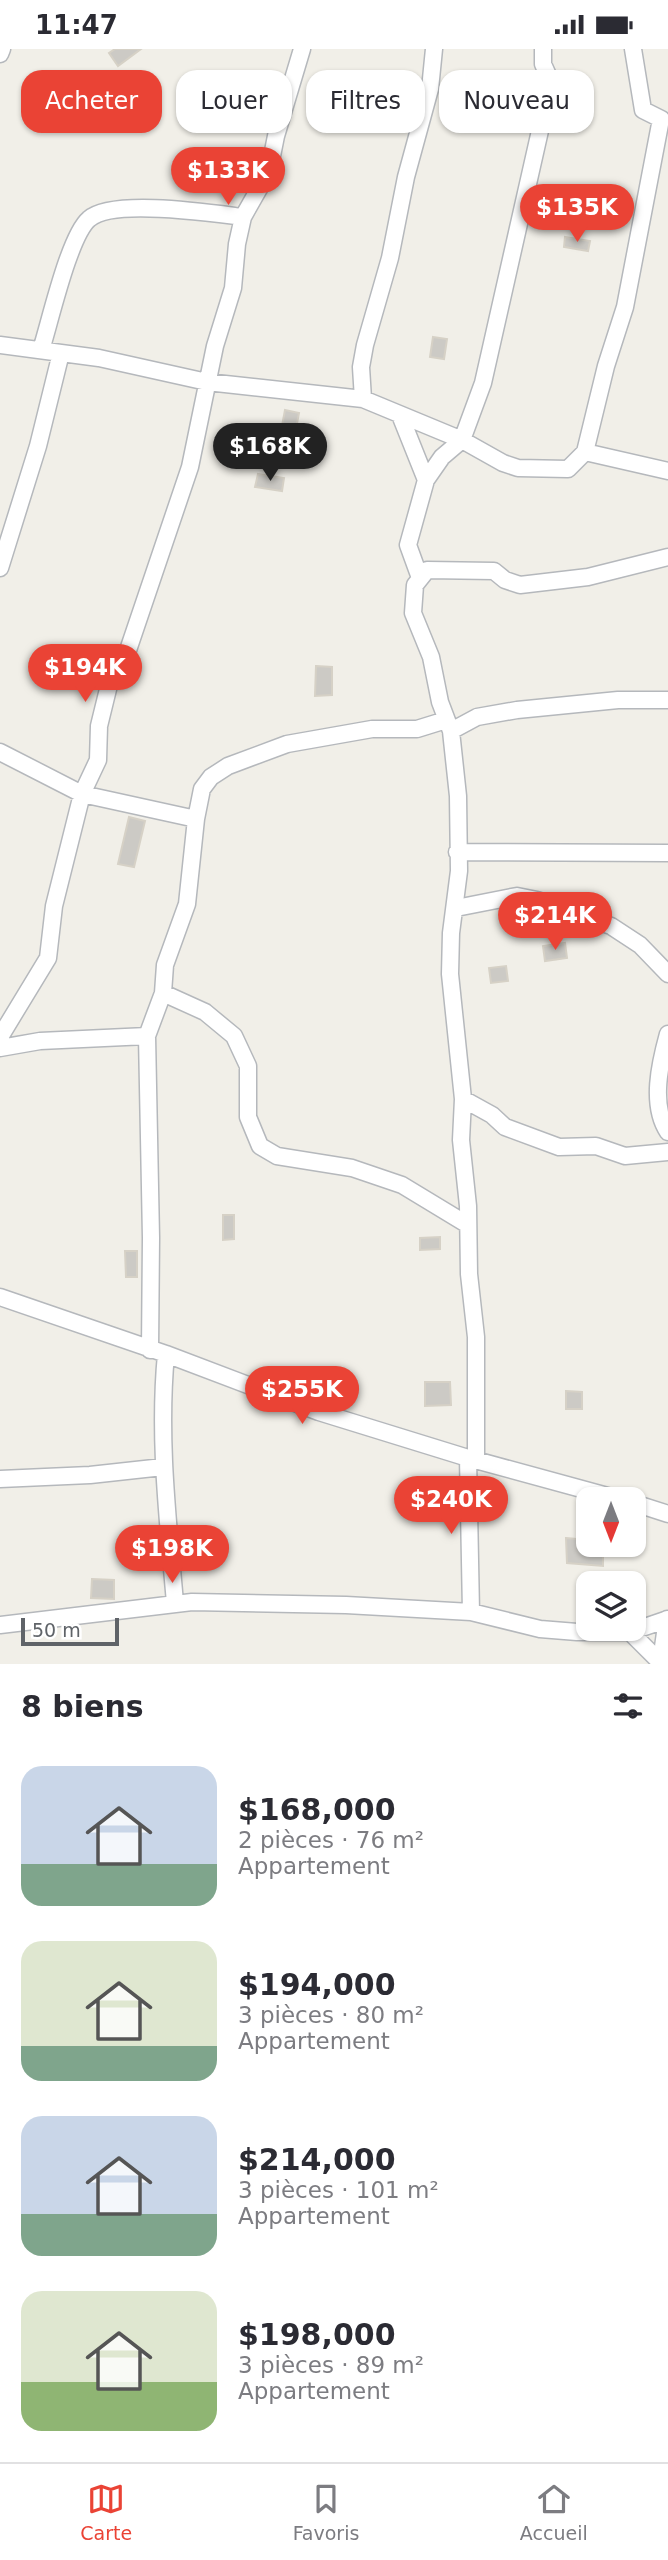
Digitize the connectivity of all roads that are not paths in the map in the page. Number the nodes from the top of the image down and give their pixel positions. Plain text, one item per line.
1 (302, 49) edge
2 (434, 49) edge
3 (543, 49) edge
4 (633, 49) edge
5 (665, 115) edge
6 (243, 217) junction
7 (0, 345) edge
8 (41, 351) junction
9 (61, 353) junction
10 (207, 382) junction
11 (363, 398) junction
12 (400, 415) junction
13 (463, 440) junction
14 (585, 452) junction
15 (668, 471) edge
16 (426, 480) junction
17 (668, 557) edge
18 (0, 568) edge
19 (420, 577) junction
20 (668, 700) edge
21 (448, 725) junction
22 (0, 752) edge
23 (82, 794) junction
24 (196, 819) junction
25 (457, 852) junction
26 (668, 853) edge
27 (456, 908) junction
28 (668, 974) edge
29 (163, 993) junction
30 (668, 1034) edge
31 (146, 1036) junction
32 (0, 1037) edge
33 (0, 1048) edge
34 (463, 1099) junction
35 (668, 1132) edge
36 (668, 1152) edge
37 (468, 1225) junction
38 (0, 1297) edge
39 (150, 1350) junction
40 (166, 1355) junction
41 (472, 1458) junction
42 (163, 1467) junction
43 (0, 1479) edge
44 (576, 1487) edge
45 (646, 1507) edge
46 (668, 1514) edge
47 (175, 1603) junction
48 (471, 1612) junction
49 (668, 1619) edge
50 (0, 1625) edge
51 (646, 1627) edge
52 (576, 1630) edge
53 (639, 1641) edge
54 (661, 1663) edge

1 - 6 street
2 - 11 street
3 - 13 street
4 - 5 street
5 - 14 street
6 - 8 street
6 - 10 street
7 - 8 street
8 - 9 street
9 - 10 street
9 - 18 street
10 - 11 street
10 - 23 street
11 - 12 street
12 - 13 street
12 - 16 street
13 - 14 street
13 - 16 street
14 - 15 street
16 - 19 street
17 - 19 street
19 - 21 street
20 - 21 street
21 - 24 street
21 - 25 street
22 - 23 street
23 - 24 street
23 - 32 street
24 - 29 street
25 - 26 street
25 - 27 street
27 - 28 street
27 - 34 street
29 - 31 street
29 - 37 street
30 - 35 street
31 - 33 street
31 - 39 street
34 - 36 street
34 - 37 street
37 - 41 street
38 - 39 street
39 - 40 street
40 - 41 street
40 - 42 street
41 - 44 street
41 - 48 street
42 - 43 street
42 - 47 street
45 - 46 street
47 - 48 street
47 - 50 street
48 - 52 street
49 - 51 street
49 - 54 street
53 - 54 street

